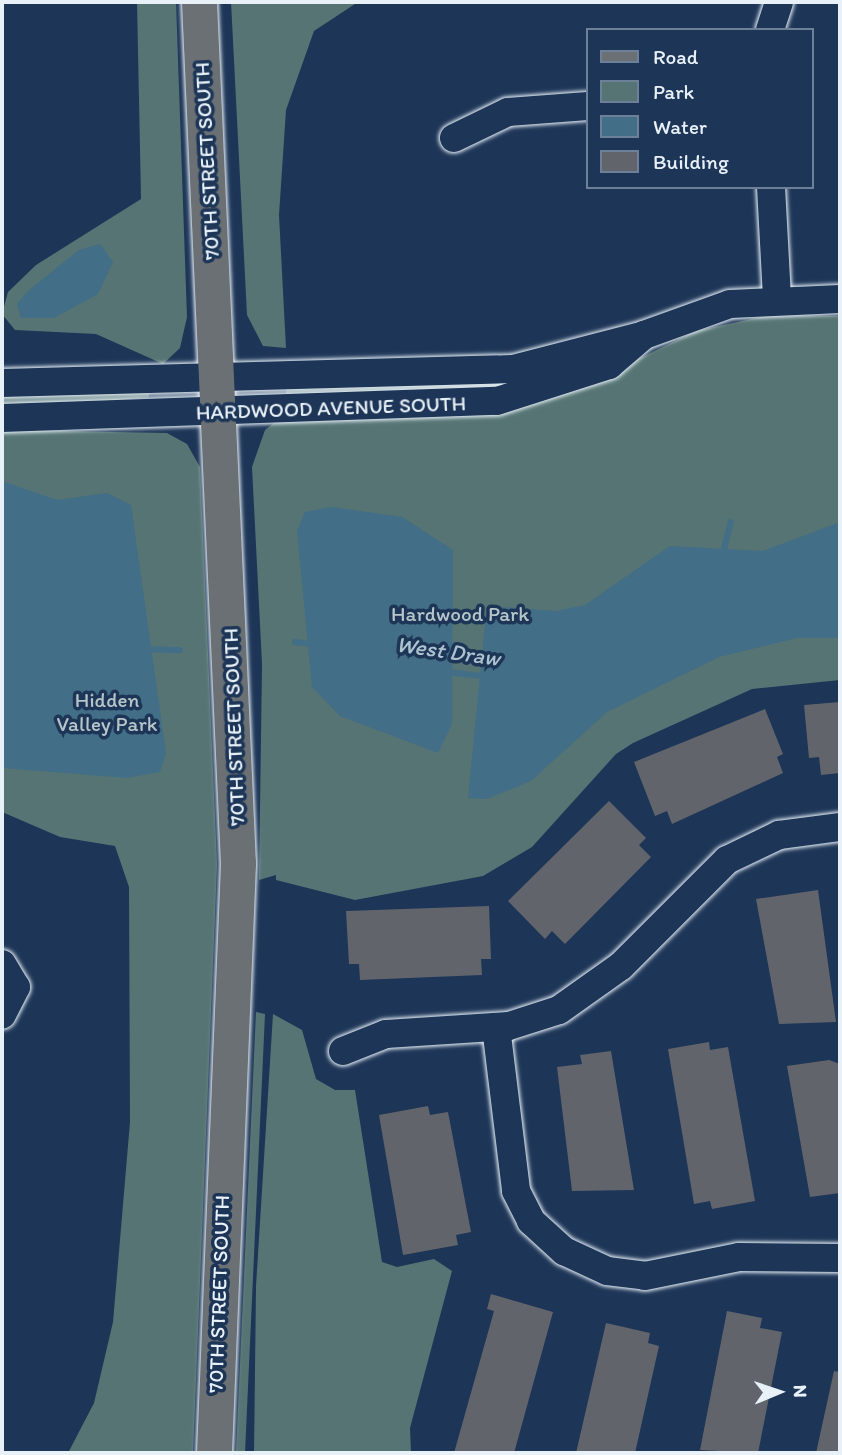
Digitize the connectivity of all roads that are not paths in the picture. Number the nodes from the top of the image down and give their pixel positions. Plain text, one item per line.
1 (199, 2) edge
2 (779, 2) edge
3 (771, 28) edge
4 (586, 106) edge
5 (454, 138) dead end
6 (771, 189) edge
7 (777, 298) junction
8 (840, 299) edge
9 (644, 335) junction
10 (218, 376) junction
11 (2, 383) edge
12 (219, 410) junction
13 (2, 418) edge
14 (840, 827) edge
15 (2, 964) edge
16 (2, 1015) edge
17 (496, 1027) junction
18 (343, 1051) dead end
19 (840, 1258) edge
20 (214, 1453) edge

1 - 10 main road, 70TH STREET SOUTH
2 - 3 street
4 - 5 street
6 - 7 street
7 - 8 street, HARDWOOD AVENUE SOUTH
7 - 9 street, HARDWOOD AVENUE SOUTH
9 - 10 street, HARDWOOD AVENUE SOUTH
9 - 12 street, HARDWOOD AVENUE SOUTH
10 - 11 street, HARDWOOD AVENUE SOUTH
10 - 12 main road, 70TH STREET SOUTH
12 - 13 street, HARDWOOD AVENUE SOUTH
12 - 20 main road, 70TH STREET SOUTH
14 - 17 street
15 - 16 street
17 - 18 street
17 - 19 street

